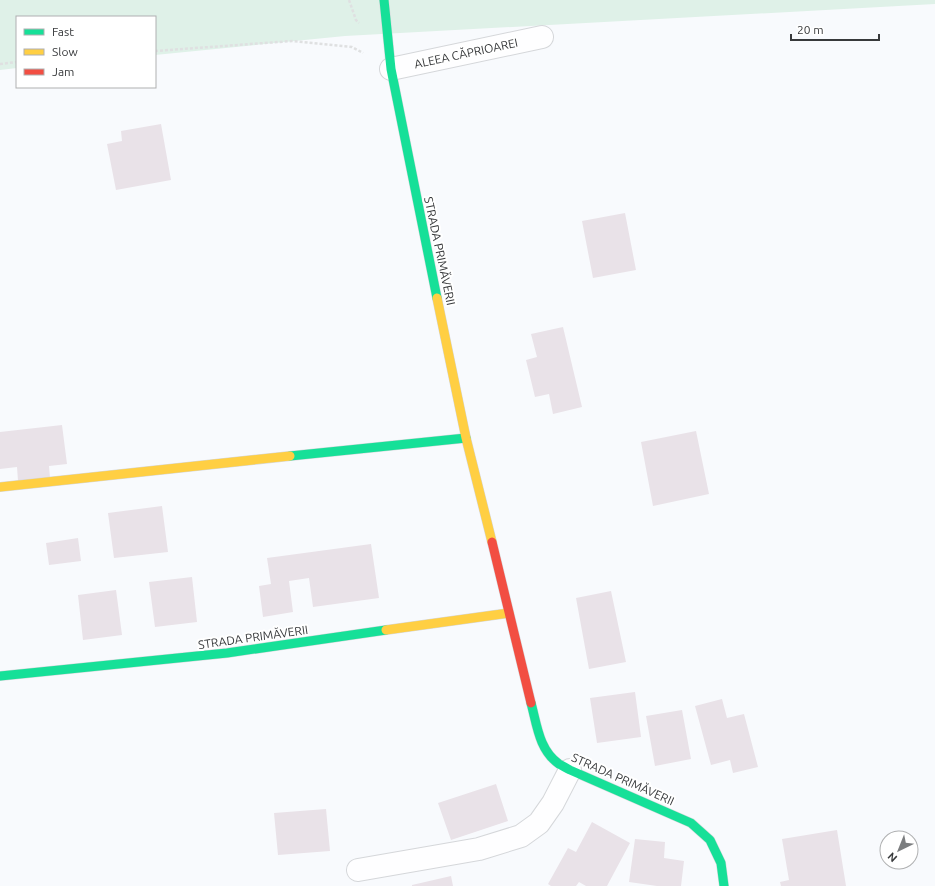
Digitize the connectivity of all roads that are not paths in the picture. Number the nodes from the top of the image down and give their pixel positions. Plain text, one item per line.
1 (384, 0) edge
2 (542, 37) dead end
3 (391, 69) junction
4 (466, 438) junction
5 (0, 486) edge
6 (509, 613) junction
7 (0, 676) edge
8 (570, 770) junction
9 (358, 870) dead end
10 (724, 886) edge

1 - 3 street, STRADA PRIMĂVERII
2 - 3 street, ALEEA CĂPRIOAREI
3 - 4 street, STRADA PRIMĂVERII
4 - 5 street
4 - 6 street, STRADA PRIMĂVERII
6 - 7 street, STRADA PRIMĂVERII
6 - 8 street, STRADA PRIMĂVERII
8 - 9 street
8 - 10 street, STRADA PRIMĂVERII

